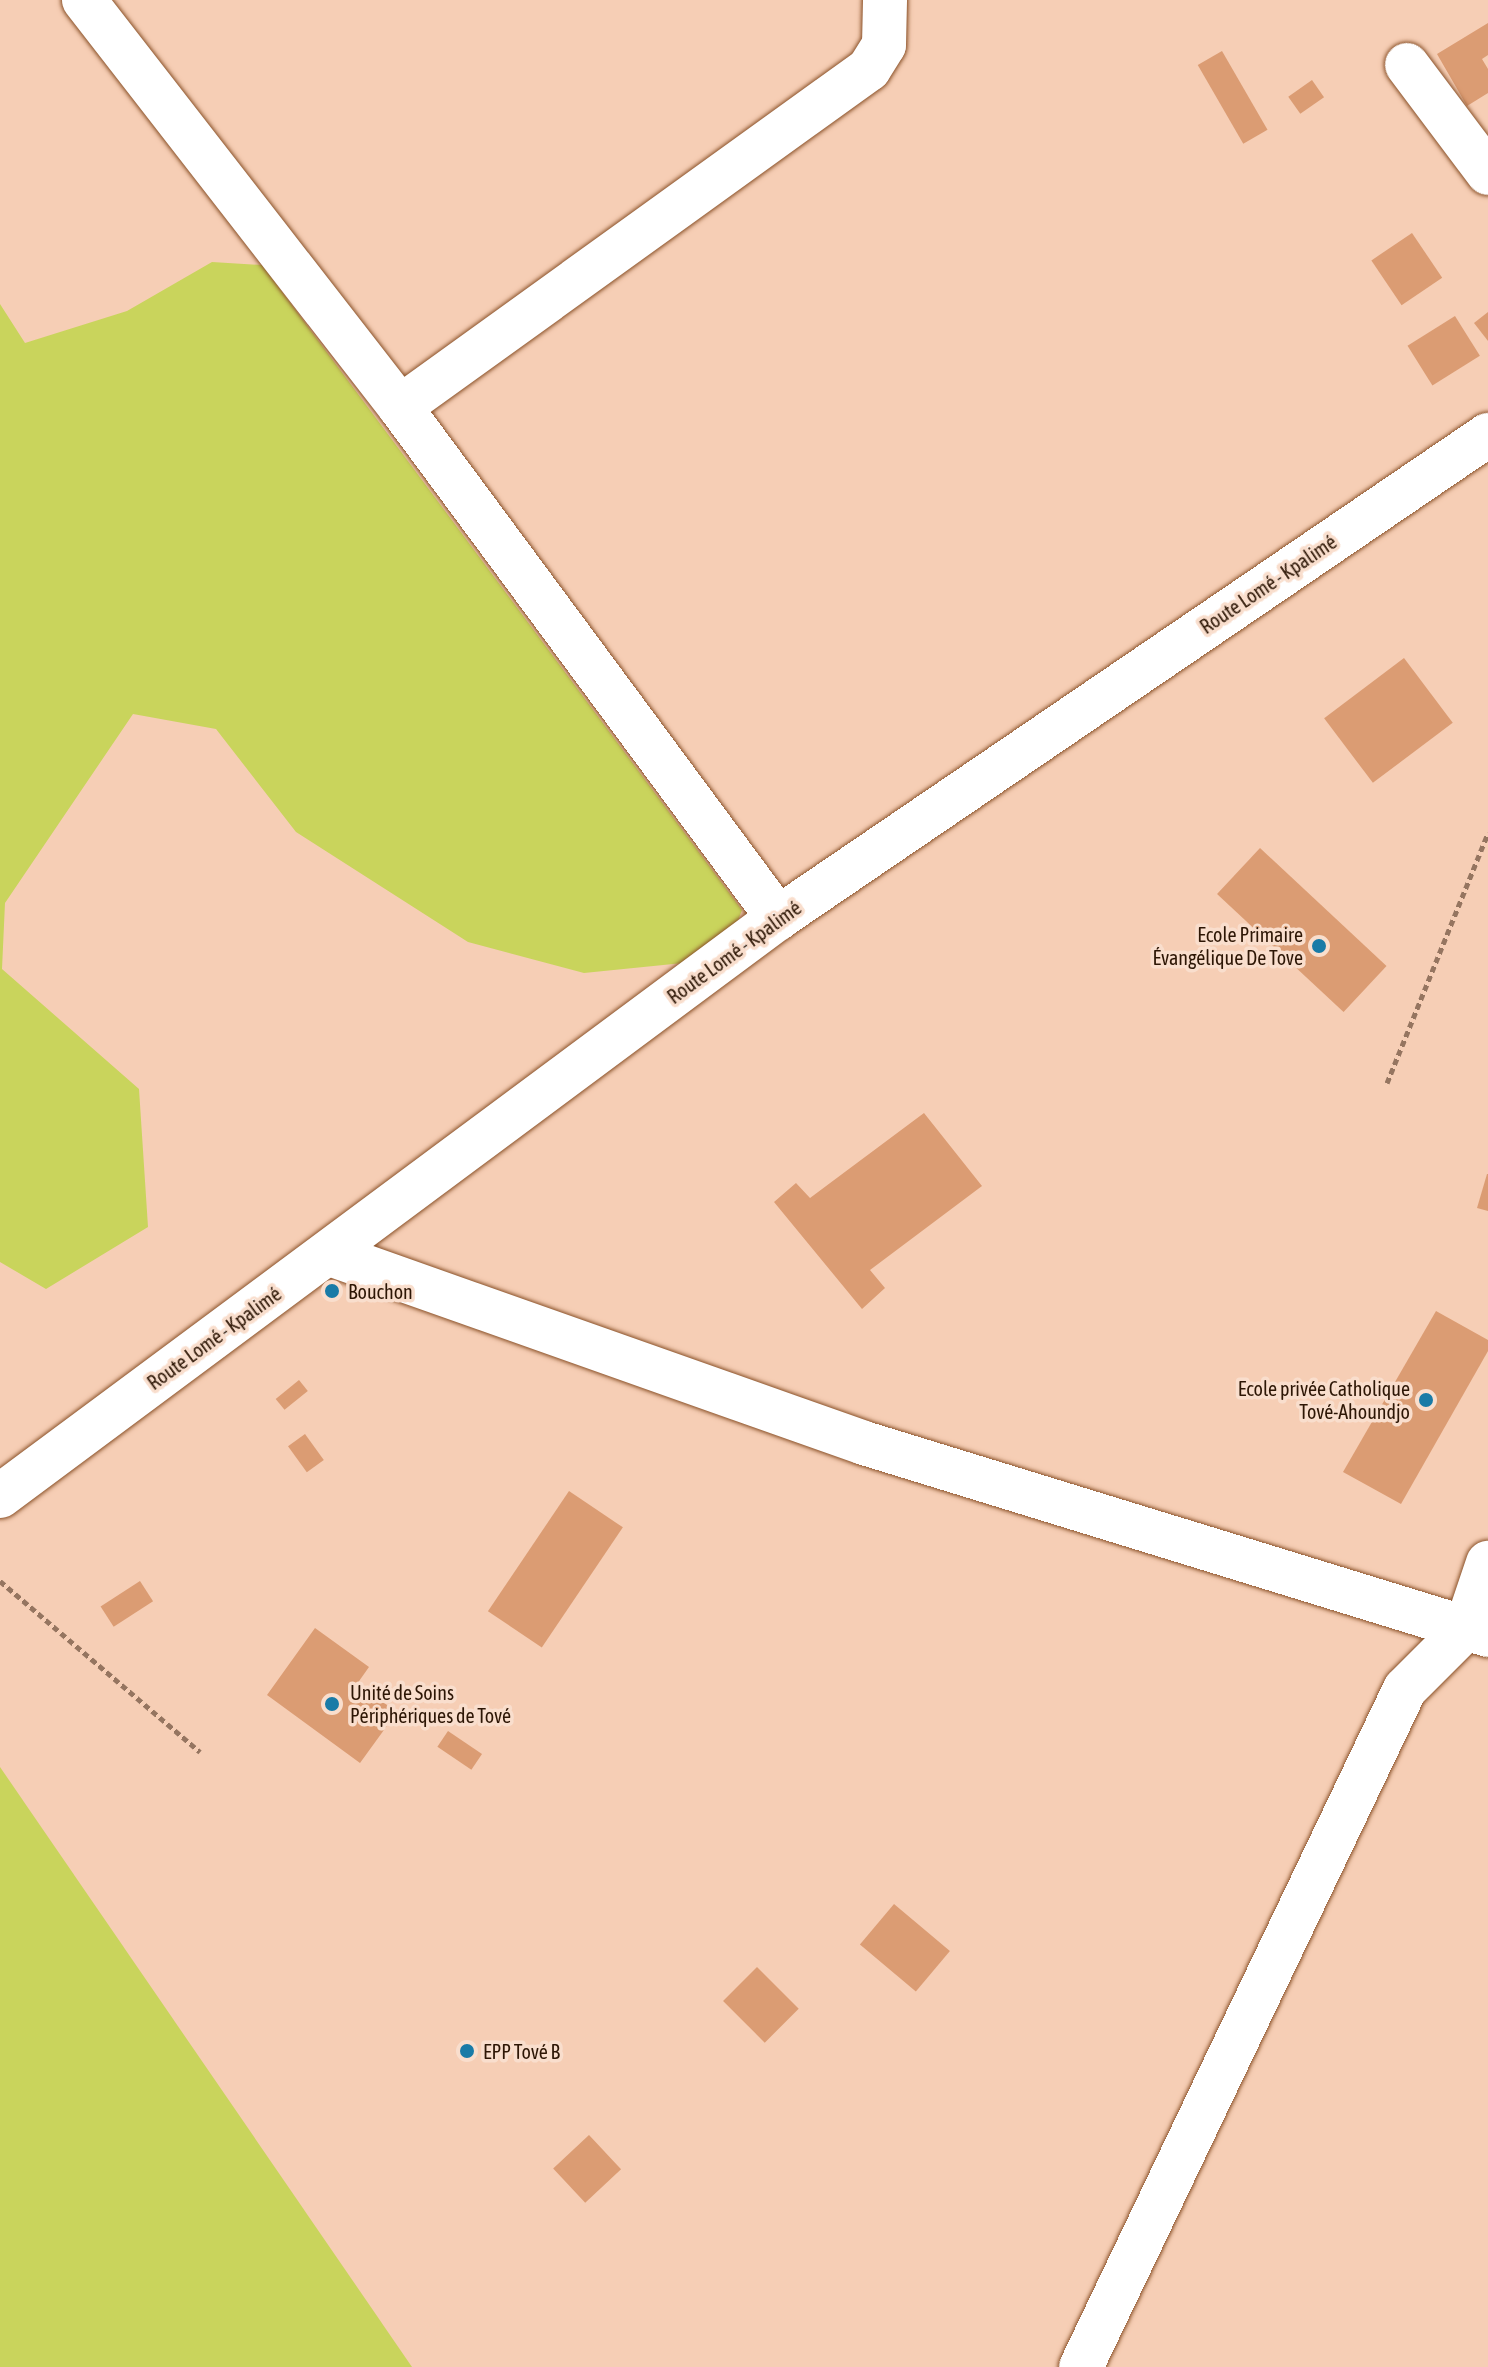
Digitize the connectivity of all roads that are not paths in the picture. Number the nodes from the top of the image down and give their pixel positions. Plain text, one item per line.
1 (84, 0) edge
2 (885, 0) edge
3 (1407, 65) dead end
4 (1488, 173) edge
5 (400, 407) junction
6 (1488, 435) edge
7 (778, 918) junction
8 (330, 1254) junction
9 (0, 1496) edge
10 (1488, 1563) edge
11 (1477, 1632) edge
12 (1081, 2367) edge

1 - 5 street
2 - 5 street
3 - 4 street
5 - 7 street
6 - 7 street, Route Lomé - Kpalimé
7 - 8 street, Route Lomé - Kpalimé
8 - 9 street, Route Lomé - Kpalimé
8 - 11 street
10 - 11 street
11 - 12 street

